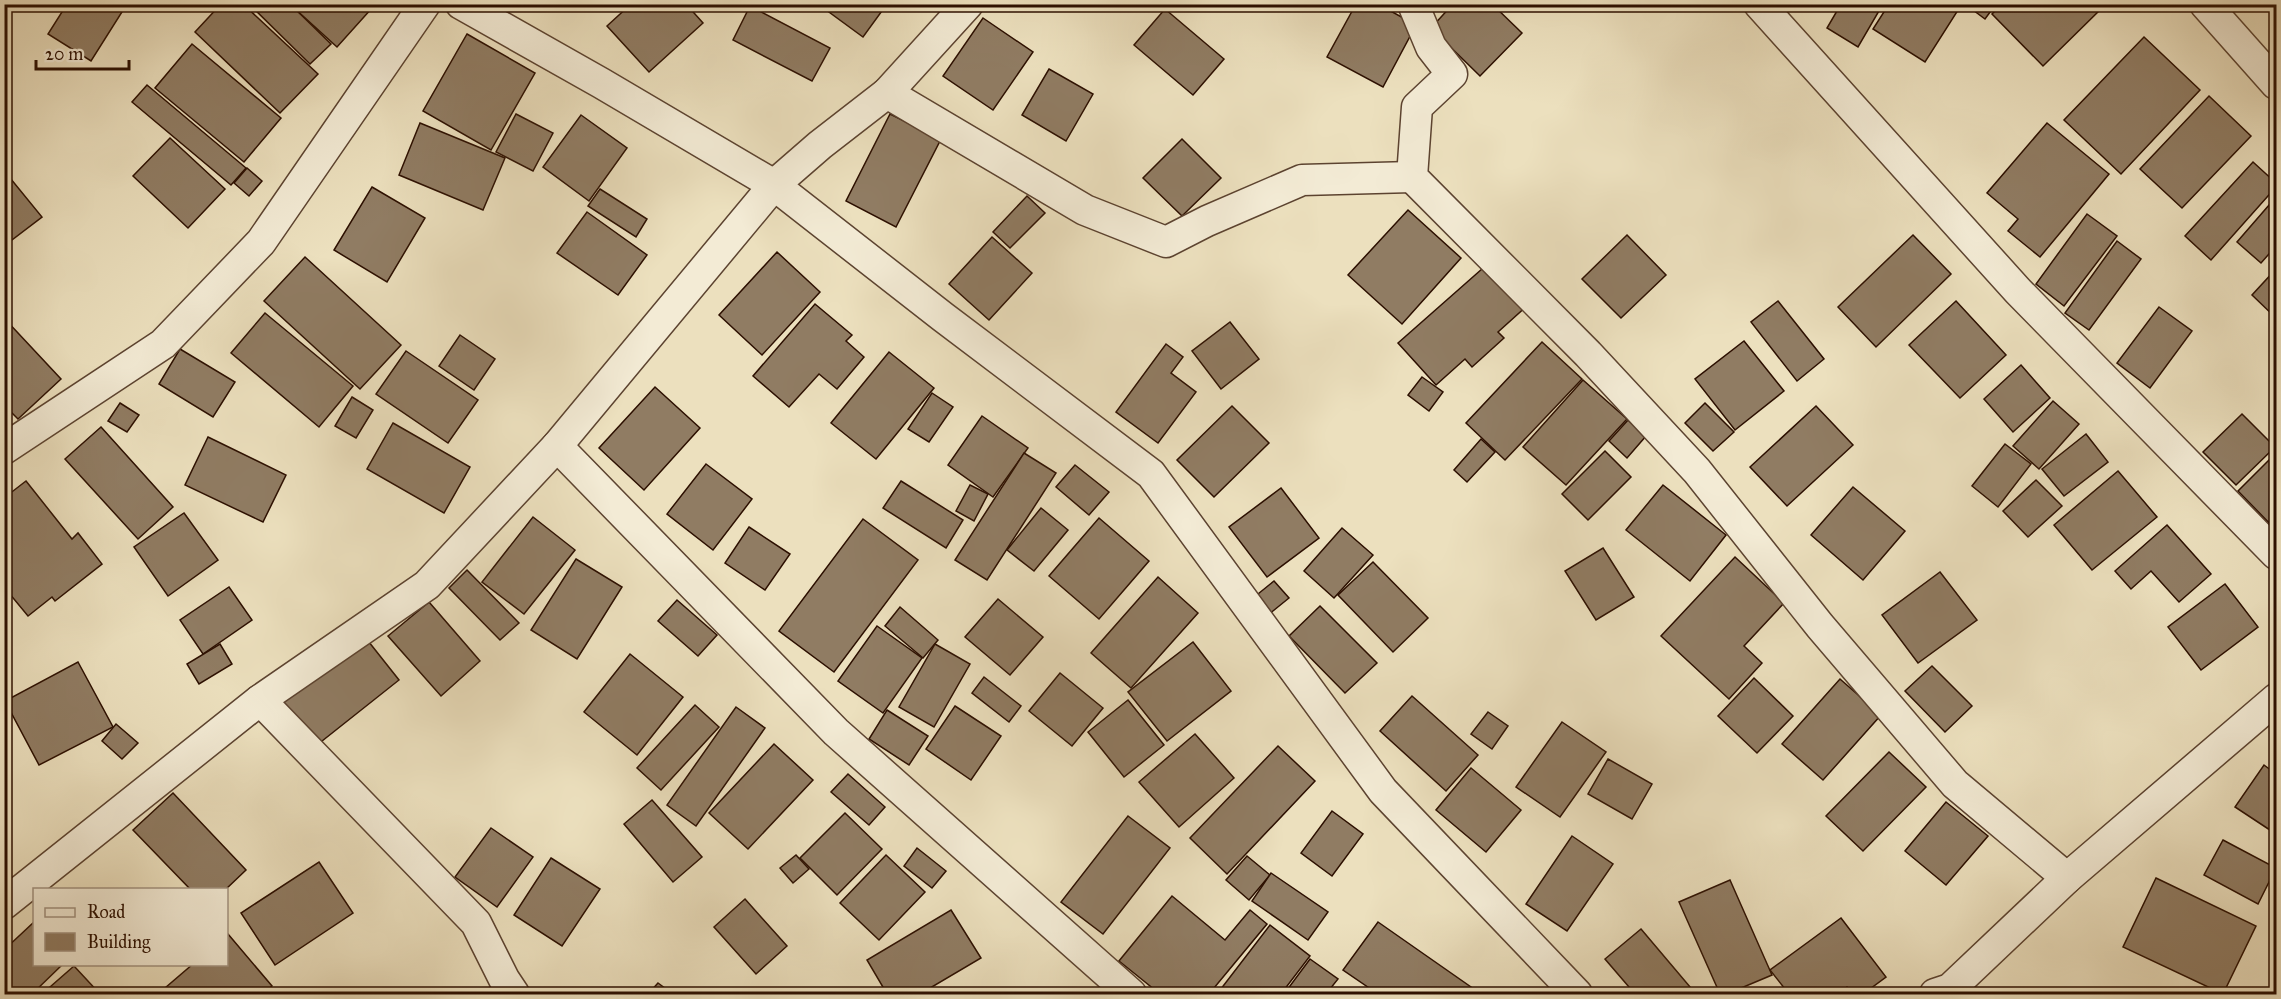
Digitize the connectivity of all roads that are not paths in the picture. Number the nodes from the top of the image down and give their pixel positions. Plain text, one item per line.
1 (425, 4) edge
2 (461, 4) edge
3 (968, 4) edge
4 (1413, 4) edge
5 (1759, 4) edge
6 (2205, 4) edge
7 (2274, 77) edge
8 (887, 93) junction
9 (1412, 177) junction
10 (774, 185) junction
11 (557, 446) junction
12 (4, 449) edge
13 (2277, 554) edge
14 (2277, 699) edge
15 (260, 700) junction
16 (2067, 878) junction
17 (4, 904) edge
18 (1948, 993) edge
19 (514, 994) edge
20 (1131, 994) edge
21 (1577, 994) edge

1 - 12 street
2 - 10 street
3 - 8 street
4 - 9 street
5 - 13 street
6 - 7 street
8 - 9 street
8 - 10 street
9 - 16 street
10 - 11 street
10 - 21 street
11 - 15 street
11 - 20 street
14 - 16 street
15 - 17 street
15 - 19 street
16 - 18 street

